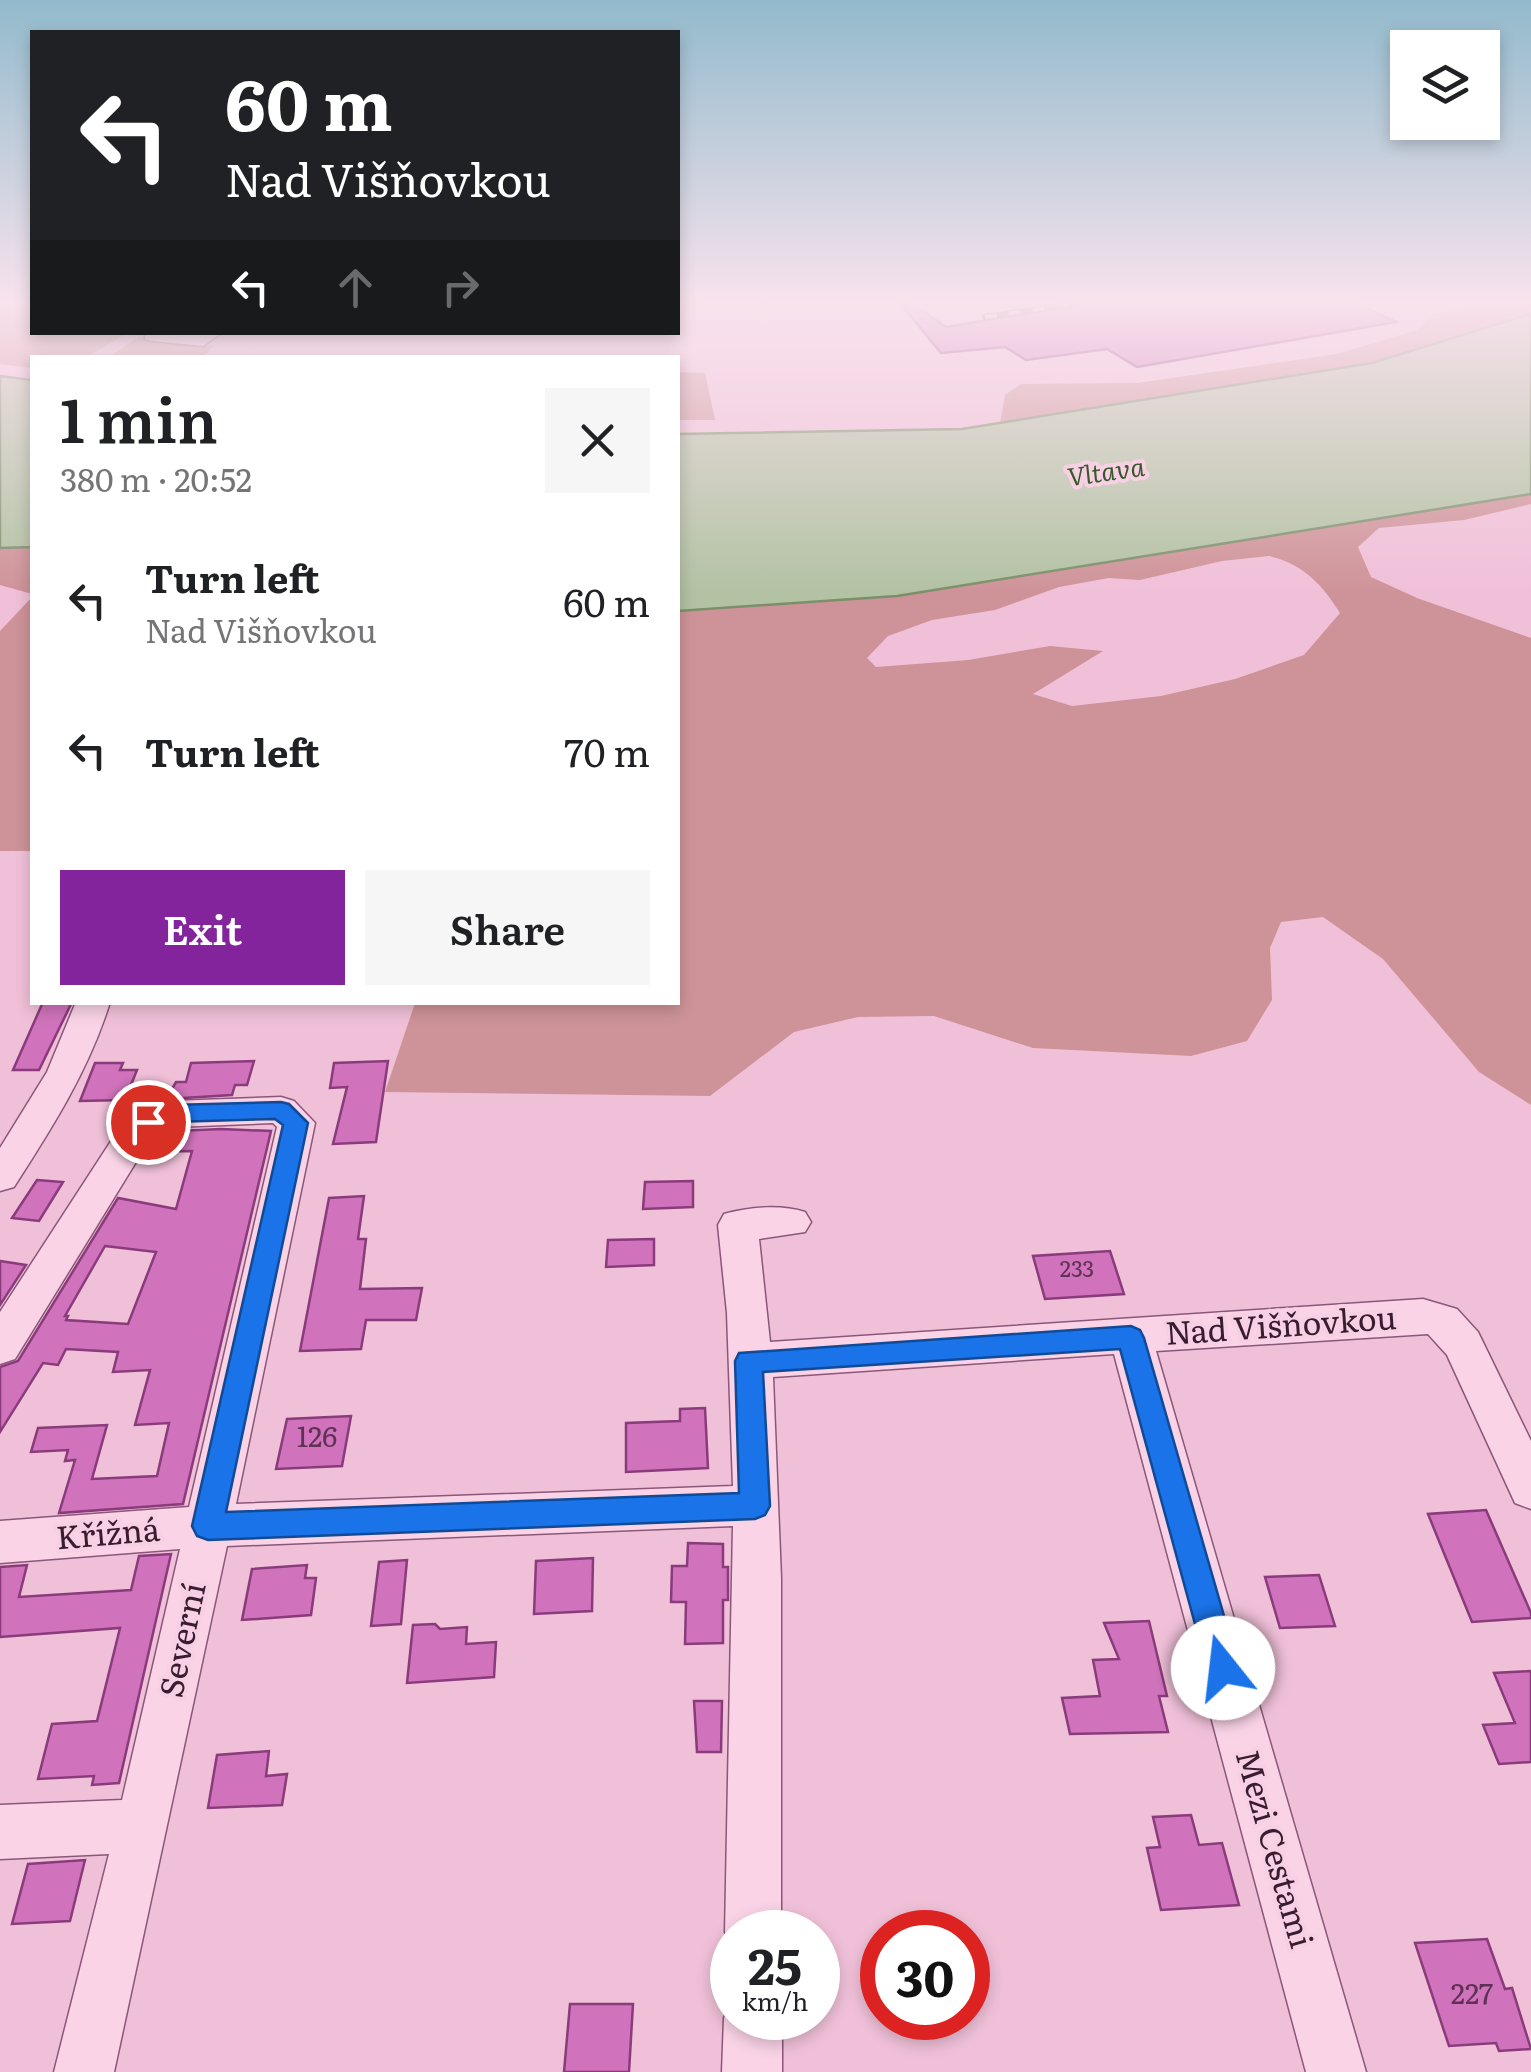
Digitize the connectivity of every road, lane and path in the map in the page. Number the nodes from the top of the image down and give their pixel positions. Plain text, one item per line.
1 (92, 1005) edge
2 (0, 1177) edge
3 (791, 1222) dead end
4 (1131, 1338) junction
5 (0, 1347) edge
6 (748, 1361) junction
7 (1531, 1489) edge
8 (755, 1506) junction
9 (208, 1526) junction
10 (0, 1542) edge
11 (143, 1826) junction
12 (0, 1832) edge
13 (753, 1910) edge
14 (752, 2040) edge
15 (84, 2072) edge
16 (752, 2072) edge
17 (1336, 2072) edge

1 - 2 street
3 - 6 street
4 - 6 street, Nad Višňovkou
4 - 7 street, Nad Višňovkou
4 - 17 street, Mezi Cestami
5 - 9 street, Severní
6 - 8 street
8 - 9 street, Křížná
8 - 13 street
9 - 10 street, Křížná
9 - 11 street, Severní
11 - 12 street
11 - 15 street, Severní
14 - 16 street

